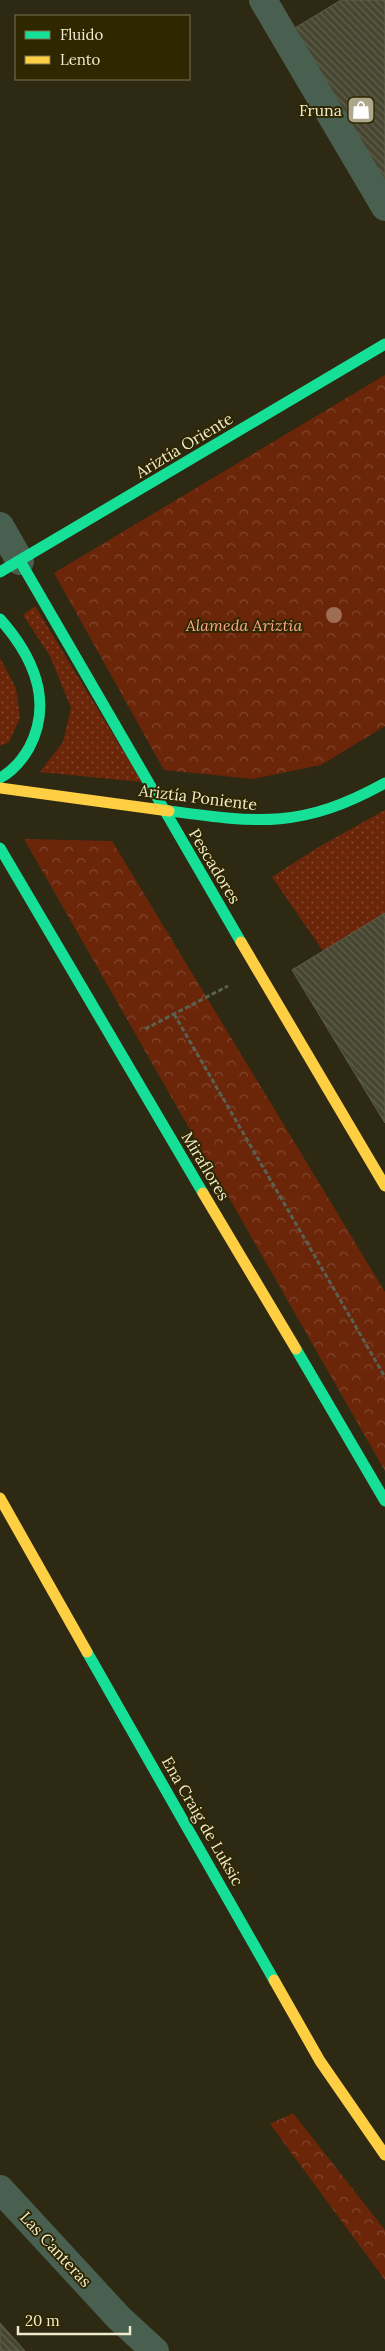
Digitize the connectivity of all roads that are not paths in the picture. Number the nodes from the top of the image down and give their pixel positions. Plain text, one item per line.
1 (263, 0) edge
2 (385, 207) edge
3 (385, 344) edge
4 (0, 526) edge
5 (10, 567) edge
6 (0, 619) edge
7 (0, 778) edge
8 (385, 783) edge
9 (0, 788) edge
10 (164, 810) junction
11 (0, 848) edge
12 (385, 1186) edge
13 (0, 1498) edge
14 (385, 1501) edge
15 (385, 2155) edge
16 (0, 2189) edge
17 (155, 2351) edge

1 - 2 street
3 - 5 street, Ariztía Oriente
4 - 5 street
5 - 10 street, Pescadores
6 - 7 street
8 - 10 street, Ariztía Poniente
9 - 10 street, Ariztía Poniente
10 - 12 street, Pescadores
11 - 14 street, Miraflores
13 - 15 street, Ena Craig de Luksic
16 - 17 street, Las Canteras

